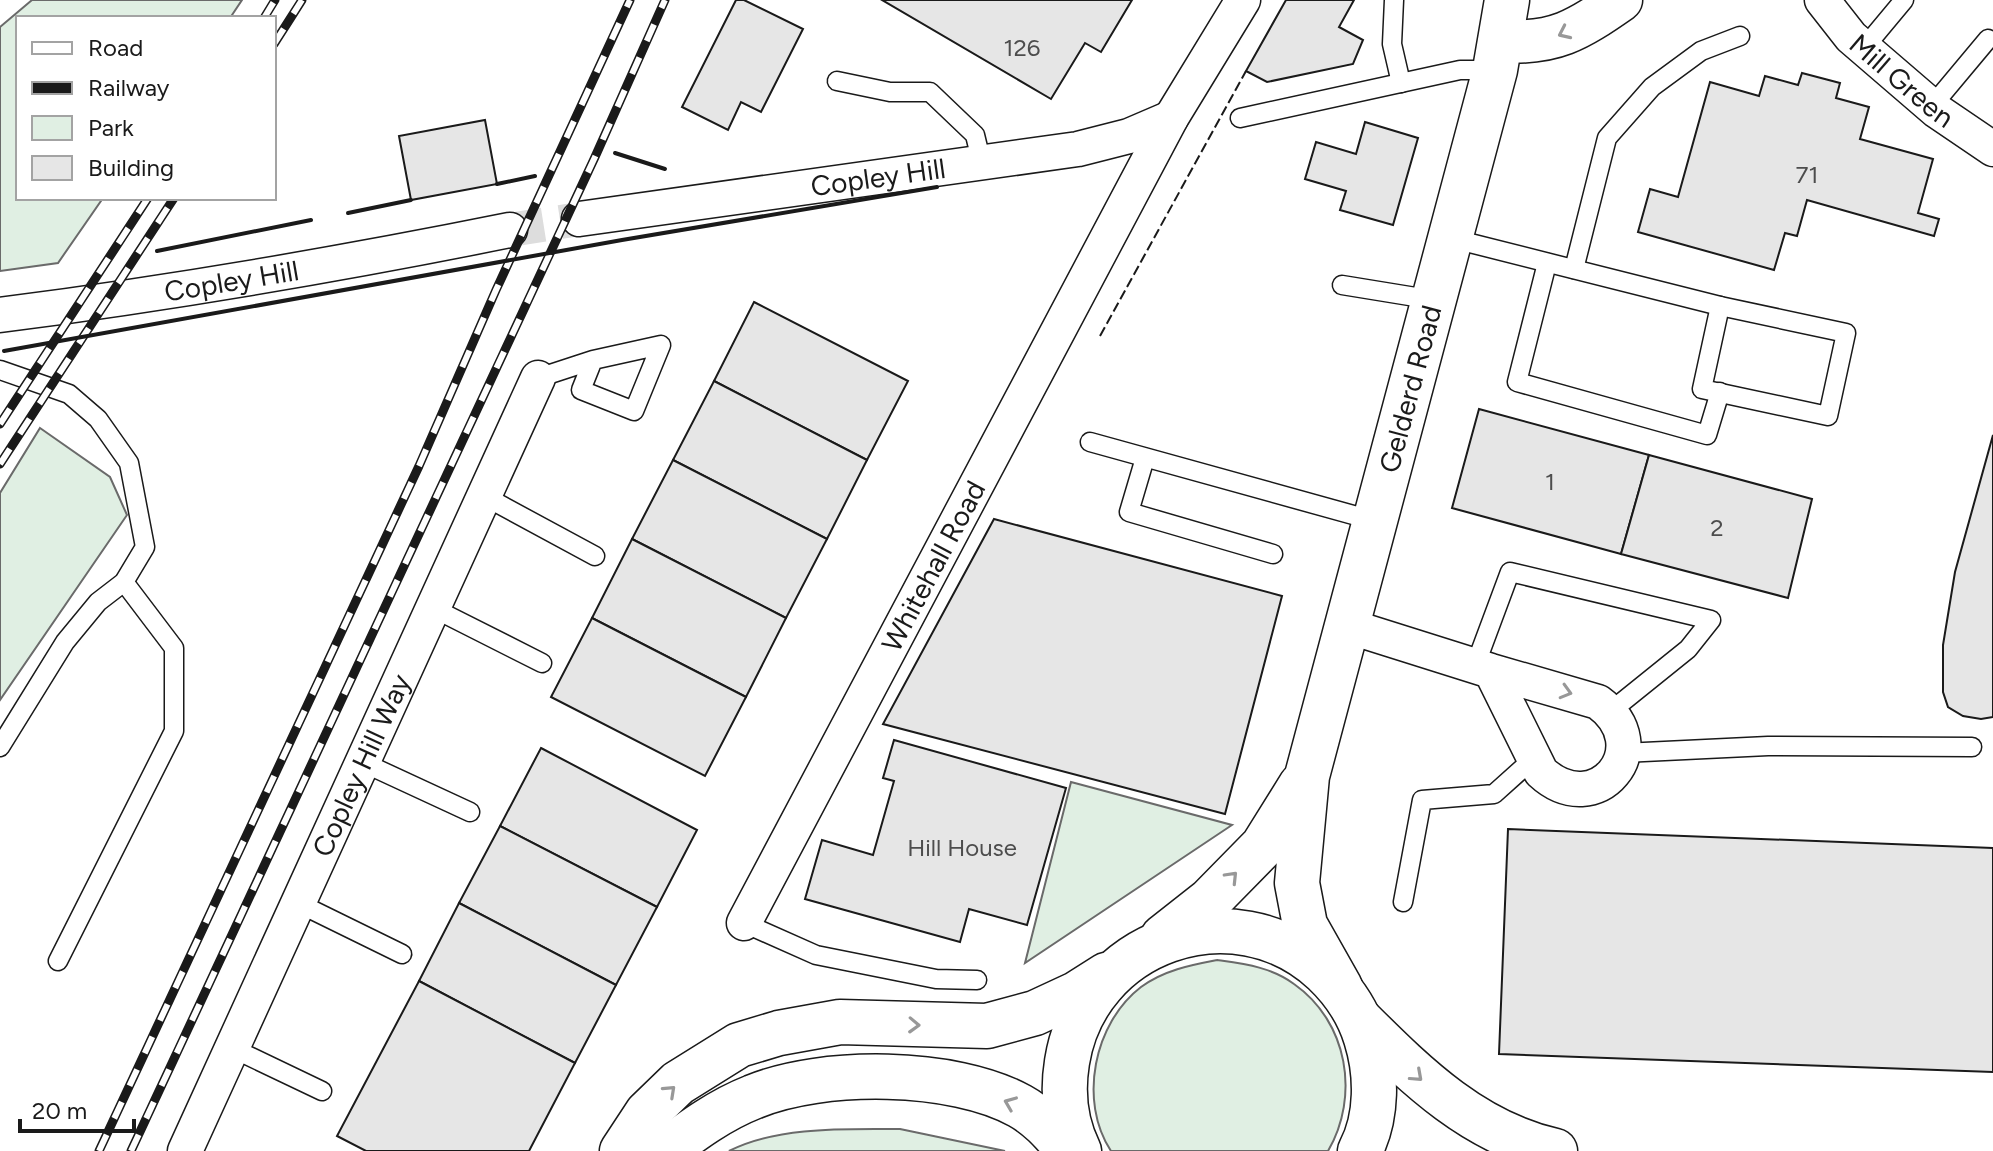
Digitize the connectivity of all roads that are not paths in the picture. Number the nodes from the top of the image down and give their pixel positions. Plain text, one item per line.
1 (1394, 0) edge
2 (1621, 0) edge
3 (1822, 0) edge
4 (1904, 0) edge
5 (1239, 1) edge
6 (1740, 36) dead end
7 (1501, 37) edge
8 (1988, 39) dead end
9 (1864, 48) junction
10 (837, 81) dead end
11 (1401, 83) junction
12 (1932, 106) junction
13 (1171, 118) junction
14 (1240, 118) dead end
15 (1993, 149) edge
16 (982, 164) junction
17 (579, 219) tunnel mouth
18 (510, 230) tunnel mouth
19 (1450, 238) junction
20 (1547, 263) junction
21 (1574, 269) junction
22 (1342, 285) dead end
23 (1434, 300) junction
24 (1720, 306) junction
25 (0, 315) edge
26 (593, 360) junction
27 (0, 370) edge
28 (538, 378) joint
29 (1720, 392) junction
30 (1090, 442) dead end
31 (1145, 458) junction
32 (484, 496) junction
33 (1375, 521) junction
34 (1273, 554) dead end
35 (595, 556) dead end
36 (124, 582) junction
37 (433, 608) junction
38 (1348, 626) junction
39 (542, 663) dead end
40 (1483, 669) junction
41 (1611, 711) junction
42 (0, 747) edge
43 (1972, 747) dead end
44 (1623, 753) junction
45 (1533, 759) junction
46 (362, 762) junction
47 (1307, 776) junction
48 (470, 812) dead end
49 (1403, 902) dead end
50 (298, 903) junction
51 (744, 923) joint
52 (402, 954) dead end
53 (1136, 956) junction
54 (58, 961) dead end
55 (977, 980) dead end
56 (1350, 1004) junction
57 (232, 1048) junction
58 (322, 1091) dead end
59 (185, 1151) edge
60 (622, 1151) edge
61 (665, 1151) edge
62 (1069, 1151) edge
63 (1079, 1151) edge
64 (1360, 1151) edge
65 (1555, 1151) edge

1 - 11 lane
2 -> 7 street
3 - 9 street, Mill Green
4 - 9 lane
5 - 13 street, Whitehall Road
6 - 21 lane
7 - 11 lane
7 - 19 main road, Gelderd Road
8 - 12 lane
9 - 12 street, Mill Green
10 - 16 lane
11 - 14 lane
12 - 15 street, Mill Green
13 - 16 street, Copley Hill
13 - 51 street, Whitehall Road
16 - 17 street, Copley Hill
18 - 25 street, Copley Hill
19 - 20 lane
19 - 23 main road, Gelderd Road
20 - 21 lane
20 - 29 lane
21 - 24 lane
22 - 23 lane
23 - 33 main road, Gelderd Road
24 - 29 lane
24 - 29 lane
26 - 26 lane
26 - 28 lane
27 - 36 lane
28 - 32 street, Copley Hill Way
30 - 31 lane
31 - 33 lane
31 - 34 lane
32 - 35 lane
32 - 37 street, Copley Hill Way
33 - 38 main road, Gelderd Road
36 - 42 lane
36 - 54 lane
37 - 39 lane
37 - 46 street, Copley Hill Way
38 - 40 street
38 - 47 main road, Gelderd Road
40 -> 41 street
40 - 41 lane
40 - 45 street
41 - 44 street
43 - 44 lane
44 - 45 street
45 - 49 lane
46 - 48 lane
46 - 50 street, Copley Hill Way
53 -> 47 main road, Gelderd Road
47 - 56 main road, Gelderd Road
50 - 52 lane
50 - 57 street, Copley Hill Way
51 - 55 lane, Whitehall Road
53 - 56 main road
60 -> 53 main road
53 - 63 main road
56 - 64 main road
56 -> 65 main road
57 - 58 lane
57 - 59 street, Copley Hill Way
62 -> 61 main road

